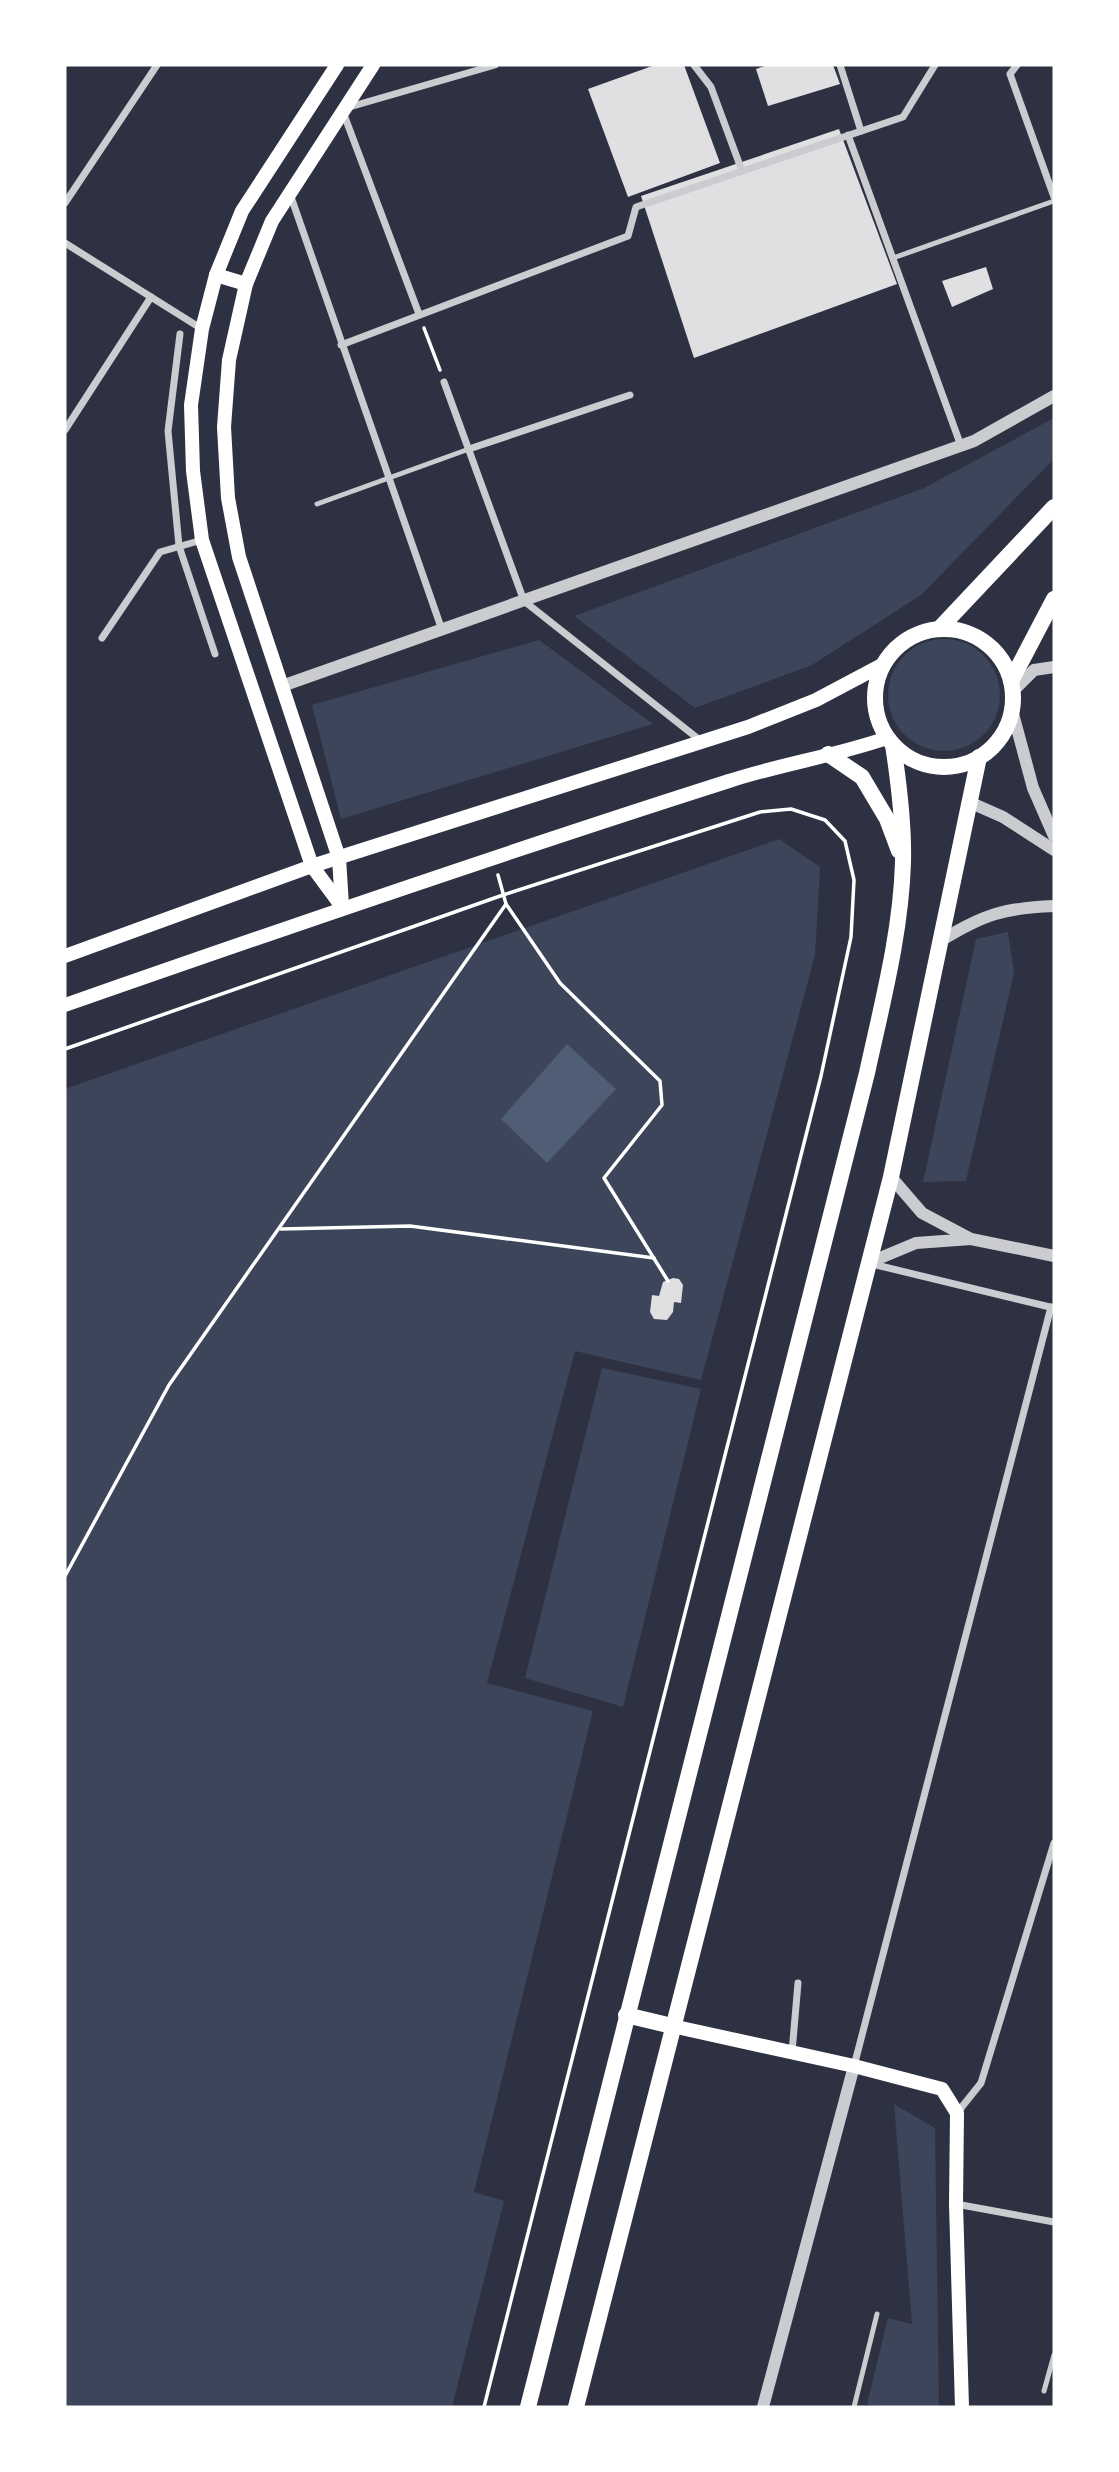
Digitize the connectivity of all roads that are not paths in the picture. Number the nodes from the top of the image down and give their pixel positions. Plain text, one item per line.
1 (157, 65) edge
2 (337, 65) edge
3 (373, 65) edge
4 (495, 65) edge
5 (694, 65) edge
6 (840, 65) edge
7 (935, 65) edge
8 (1017, 65) edge
9 (344, 110) junction
10 (861, 131) junction
11 (848, 135) junction
12 (742, 171) junction
13 (290, 194) junction
14 (1054, 199) edge
15 (65, 203) edge
16 (65, 243) edge
17 (893, 258) junction
18 (216, 275) junction
19 (246, 284) junction
20 (150, 297) junction
21 (419, 314) junction
22 (202, 329) junction
23 (180, 334) dead end
24 (341, 345) junction
25 (444, 382) road end
26 (630, 395) dead end
27 (1054, 396) edge
28 (65, 430) edge
29 (961, 446) junction
30 (469, 449) junction
31 (387, 479) junction
32 (317, 505) dead end
33 (1054, 507) edge
34 (202, 540) junction
35 (179, 546) junction
36 (1054, 599) edge
37 (524, 601) junction
38 (940, 628) junction
39 (442, 630) junction
40 (102, 638) dead end
41 (215, 654) dead end
42 (882, 665) junction
43 (1054, 667) edge
44 (282, 686) junction
45 (1012, 686) junction
46 (1012, 710) junction
47 (701, 742) junction
48 (890, 742) junction
49 (828, 754) junction
50 (979, 757) junction
51 (970, 802) junction
52 (1054, 836) edge
53 (1054, 850) edge
54 (339, 858) junction
55 (903, 863) junction
56 (312, 866) junction
57 (1054, 906) edge
58 (342, 908) junction
59 (942, 940) junction
60 (65, 956) edge
61 (65, 1004) edge
62 (891, 1177) junction
63 (971, 1240) junction
64 (1054, 1255) edge
65 (868, 1263) junction
66 (1053, 1307) edge
67 (1054, 1843) edge
68 (798, 1983) dead end
69 (626, 2015) junction
70 (672, 2026) junction
71 (792, 2053) junction
72 (854, 2066) junction
73 (957, 2113) junction
74 (956, 2204) junction
75 (1054, 2222) edge
76 (877, 2314) dead end
77 (1054, 2356) edge
78 (1044, 2391) dead end
79 (528, 2407) edge
80 (576, 2407) edge
81 (763, 2407) edge
82 (854, 2407) edge
83 (962, 2407) edge

1 - 15 street
2 - 18 main road
3 - 9 main road
4 - 9 street
5 - 12 street
6 - 10 street
7 - 10 street
8 - 14 street
9 - 13 main road
9 - 21 street
10 - 11 street
11 - 12 street
11 - 17 street
12 - 21 street
13 - 19 main road
13 - 24 street
14 - 17 lane
16 - 20 street
17 - 29 street
18 - 19 main road
18 - 22 main road
19 - 44 main road
20 - 22 street
20 - 28 street
21 - 24 street
22 - 34 main road
23 - 35 street
24 - 31 street
25 - 30 street
26 - 30 street
27 - 29 street
29 - 37 street
30 - 31 lane
30 - 37 street
31 - 32 lane
31 - 39 street
33 - 38 main road
34 - 35 street
34 - 56 main road
35 - 40 street
35 - 41 street
36 - 45 main road
37 - 39 street
37 - 47 street
38 - 42 main road
38 - 45 main road
39 - 44 street
42 - 47 main road
42 - 48 main road
43 - 45 street
44 - 54 main road
45 - 46 main road
46 - 50 main road
46 - 52 street
47 - 54 main road
48 - 49 main road
48 - 50 main road
48 - 55 main road
49 - 55 main road
49 - 58 main road
50 - 51 main road
51 - 53 street
51 - 59 main road
54 - 56 main road
54 - 58 main road
55 - 69 main road
56 - 58 main road
56 - 60 main road
57 - 59 street
58 - 61 main road
59 - 62 main road
62 - 63 street
62 - 65 main road
63 - 64 street
63 - 65 street
65 - 66 street
65 - 70 main road
66 - 72 street
67 - 73 street
68 - 71 street
69 - 70 main road
69 - 79 main road
70 - 71 main road
70 - 80 main road
71 - 72 main road
72 - 73 main road
72 - 81 street
73 - 74 main road
74 - 75 street
74 - 83 main road
76 - 82 lane
77 - 78 lane

